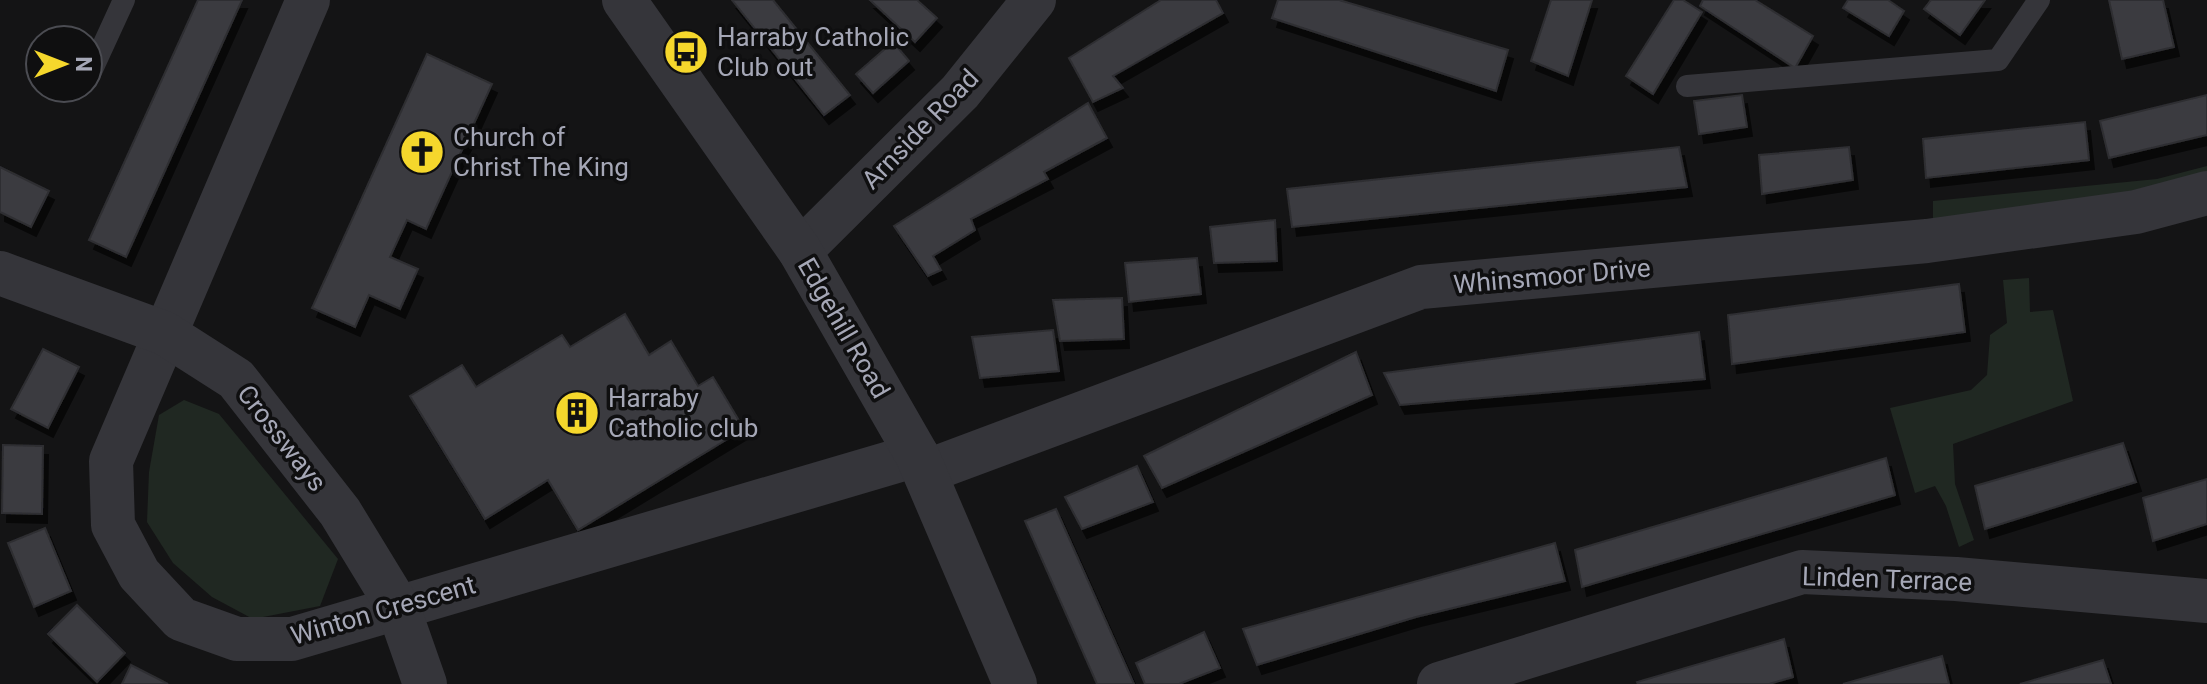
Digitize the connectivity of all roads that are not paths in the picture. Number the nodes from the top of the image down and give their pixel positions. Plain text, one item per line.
1 (124, 0) edge
2 (308, 0) edge
3 (624, 0) edge
4 (1034, 0) edge
5 (2039, 0) edge
6 (104, 44) edge
7 (1687, 86) dead end
8 (2207, 193) edge
9 (800, 251) junction
10 (0, 273) edge
11 (164, 333) junction
12 (921, 463) junction
13 (2207, 601) edge
14 (398, 607) junction
15 (425, 684) edge
16 (1015, 684) edge
17 (1439, 684) edge

1 - 6 lane
2 - 11 street, Winton Crescent
3 - 9 street, Edgehill Road
4 - 9 street, Arnside Road
5 - 7 lane
8 - 12 street, Whinsmoor Drive
9 - 12 street, Edgehill Road
10 - 11 street, Crossways
11 - 14 street, Crossways
11 - 14 street, Winton Crescent
12 - 14 street, Winton Crescent
12 - 16 street, Edgehill Road
13 - 17 street, Linden Terrace
14 - 15 street, Crossways

